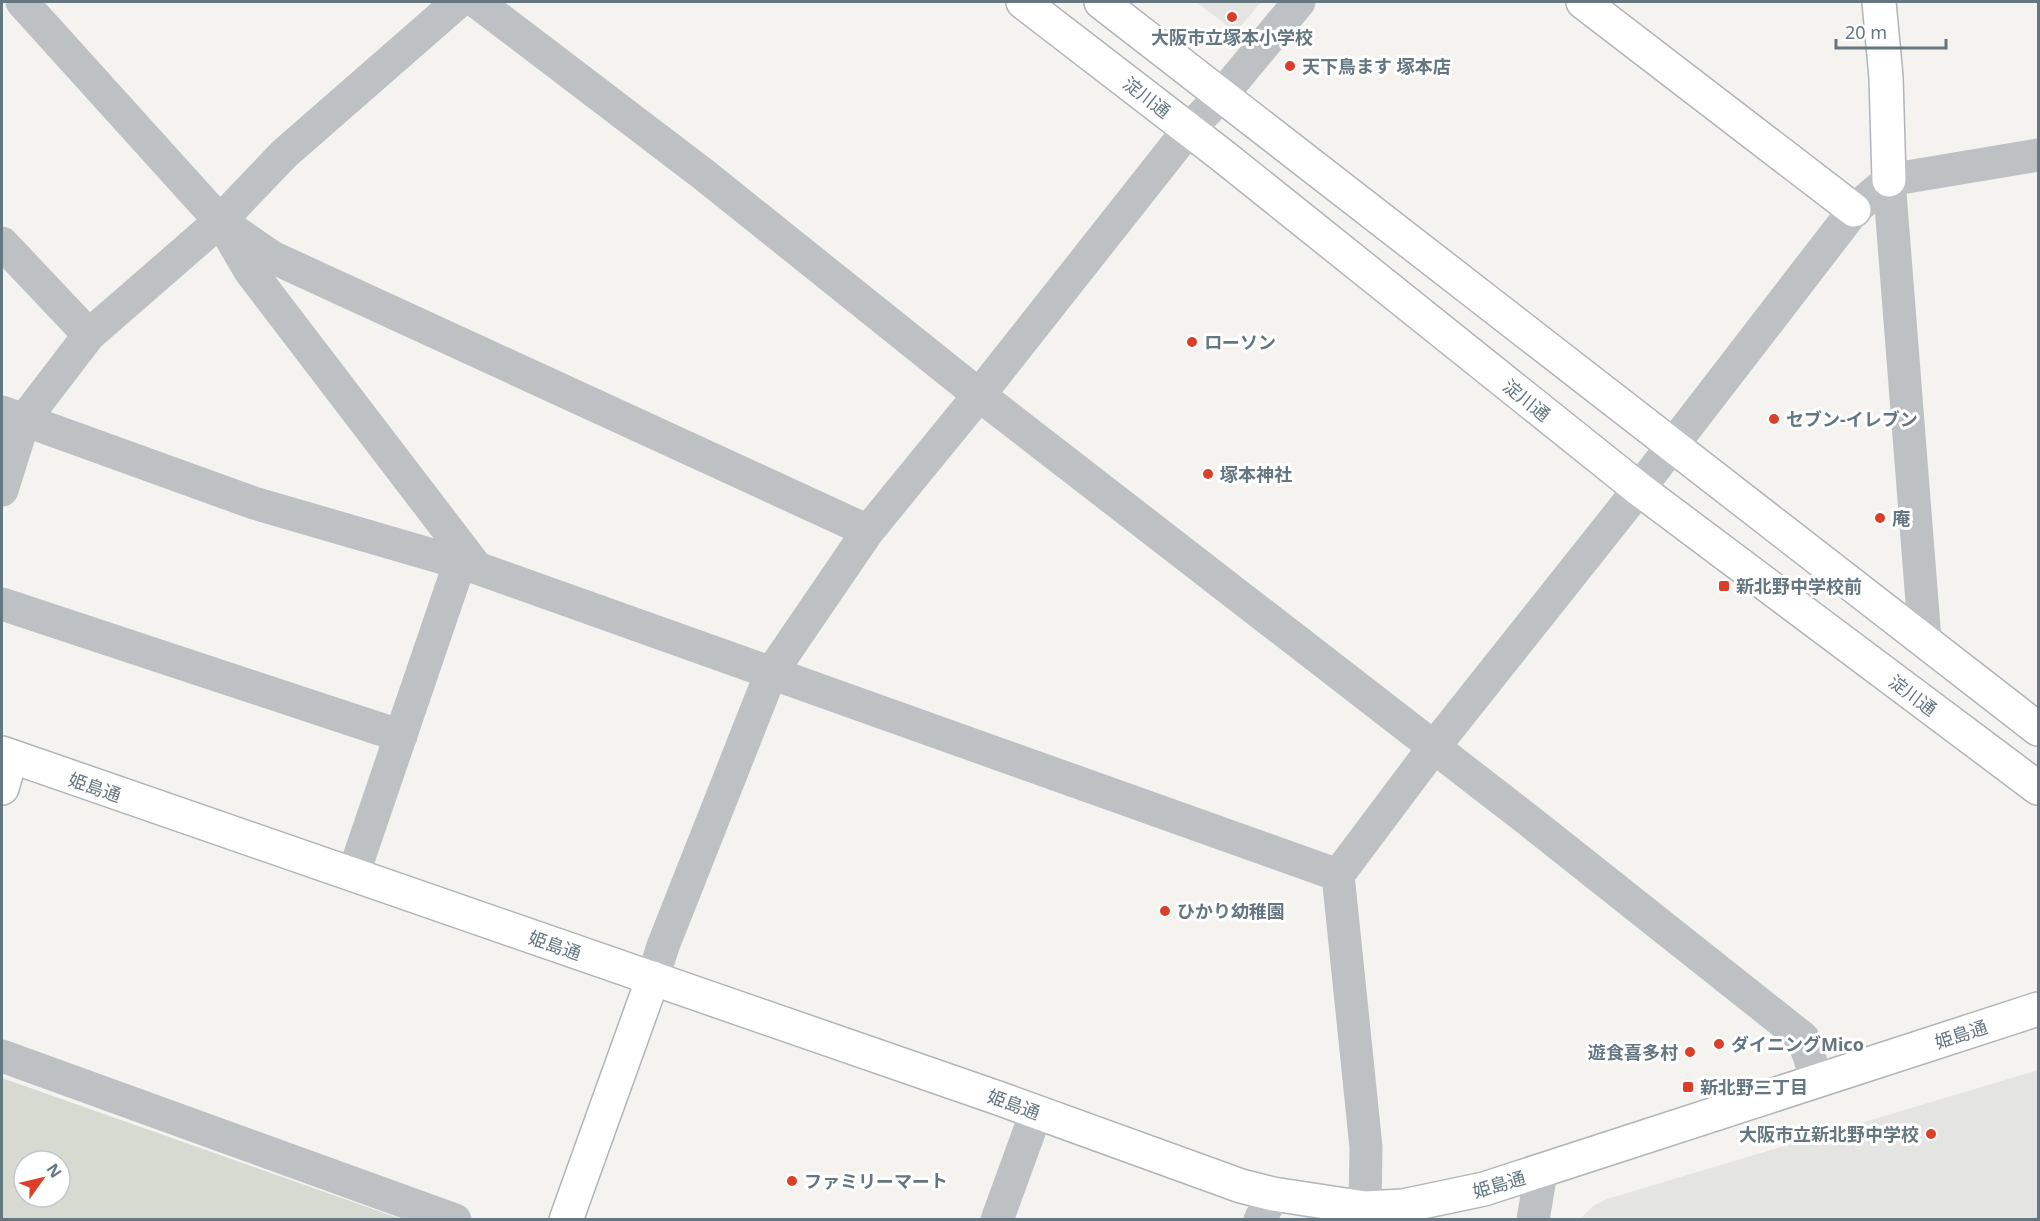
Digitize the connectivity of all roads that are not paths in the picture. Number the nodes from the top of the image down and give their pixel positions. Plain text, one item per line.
1 (22, 2) edge
2 (458, 2) edge
3 (477, 2) edge
4 (1023, 2) edge
5 (1101, 2) edge
6 (1299, 2) edge
7 (1583, 2) edge
8 (1879, 2) edge
9 (1222, 95) junction
10 (1189, 129) junction
11 (2038, 155) edge
12 (1889, 180) junction
13 (1854, 210) junction
14 (220, 221) junction
15 (2, 243) edge
16 (90, 335) junction
17 (979, 395) junction
18 (9, 423) edge
19 (1670, 445) junction
20 (2, 489) edge
21 (1639, 489) junction
22 (868, 531) junction
23 (468, 566) junction
24 (2, 604) edge
25 (1925, 640) junction
26 (771, 673) junction
27 (2038, 729) edge
28 (401, 736) junction
29 (1434, 747) junction
30 (6, 755) edge
31 (2, 788) edge
32 (2038, 788) edge
33 (353, 875) junction
34 (1338, 875) junction
35 (654, 978) junction
36 (2038, 1009) edge
37 (2, 1056) edge
38 (1818, 1081) junction
39 (1036, 1113) junction
40 (1541, 1172) junction
41 (1266, 1207) edge
42 (1365, 1208) junction
43 (455, 1220) edge
44 (566, 1220) edge
45 (997, 1220) edge
46 (1533, 1220) edge

1 - 14 street
2 - 14 street
3 - 17 street
4 - 10 street, 淀川通
5 - 9 street
6 - 9 street
7 - 13 street
8 - 12 street
9 - 10 street
9 - 19 street
10 - 17 street
10 - 21 street, 淀川通
11 - 12 street
12 - 13 street
12 - 25 street
13 - 19 street
14 - 16 street
14 - 22 street
14 - 23 street
15 - 16 street
16 - 18 street
17 - 22 street
17 - 29 street
18 - 20 street
18 - 23 street
19 - 21 street
19 - 25 street
21 - 29 street
21 - 32 street, 淀川通
22 - 26 street
23 - 26 street
23 - 28 street
24 - 28 street
25 - 27 street
26 - 34 street
26 - 35 street
28 - 33 street
29 - 34 street
29 - 38 street
30 - 31 street
30 - 33 street, 姫島通
33 - 35 street, 姫島通
34 - 42 street
35 - 39 street, 姫島通
35 - 44 street
36 - 38 street, 姫島通
37 - 43 street
38 - 40 street, 姫島通
39 - 41 street, 姫島通
39 - 45 street
40 - 42 street, 姫島通
40 - 46 street
41 - 42 street, 姫島通

